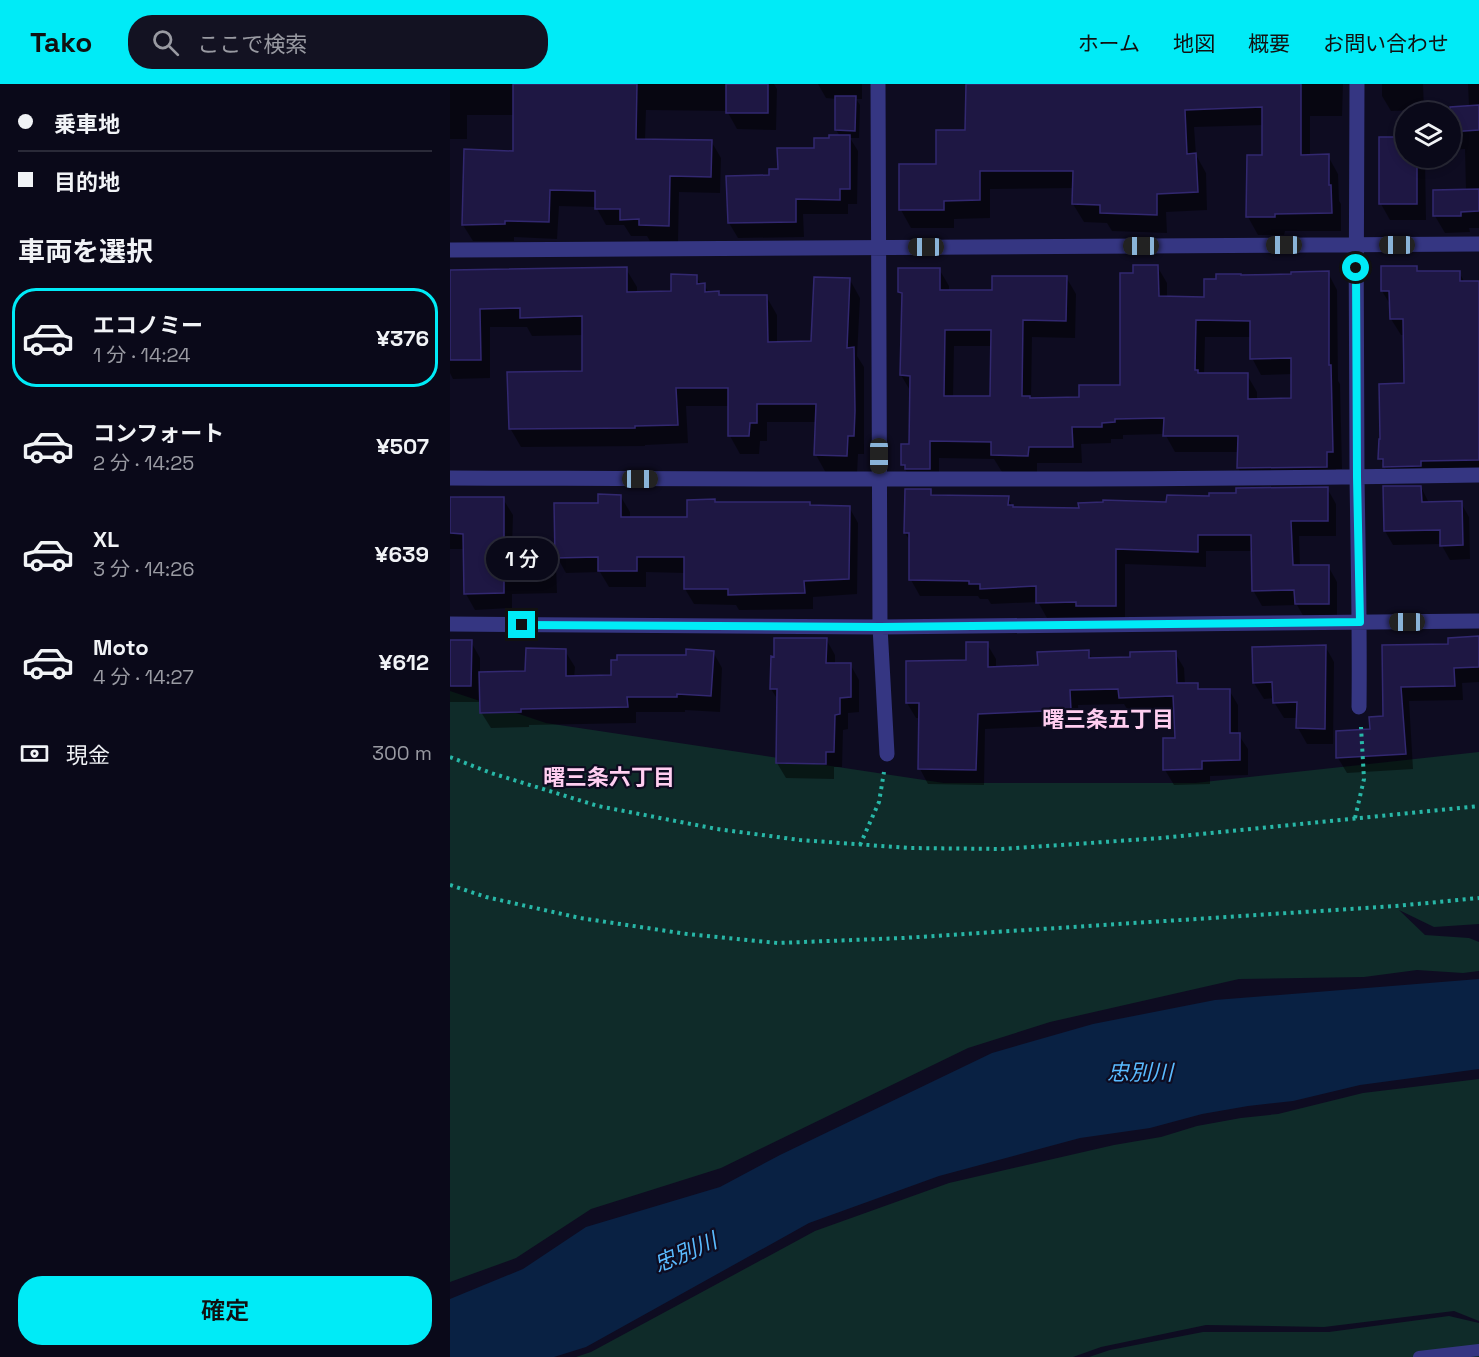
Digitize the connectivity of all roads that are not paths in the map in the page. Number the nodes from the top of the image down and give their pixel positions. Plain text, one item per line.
1 (878, 84) edge
2 (1358, 84) edge
3 (1479, 244) edge
4 (1356, 245) junction
5 (878, 248) junction
6 (450, 250) edge
7 (1479, 475) edge
8 (1357, 477) junction
9 (450, 478) edge
10 (879, 480) junction
11 (1479, 621) edge
12 (1360, 622) junction
13 (450, 624) edge
14 (880, 627) junction
15 (1359, 707) road end
16 (886, 753) road end
17 (1479, 1350) edge
18 (1419, 1357) edge

1 - 5 street
2 - 4 street
3 - 4 street
4 - 5 street
4 - 8 street
5 - 6 street
5 - 10 street
7 - 8 street
8 - 10 street
8 - 12 street
9 - 10 street
10 - 14 street
11 - 12 street
12 - 14 street
12 - 15 street
13 - 14 street
14 - 16 street
17 - 18 lane

